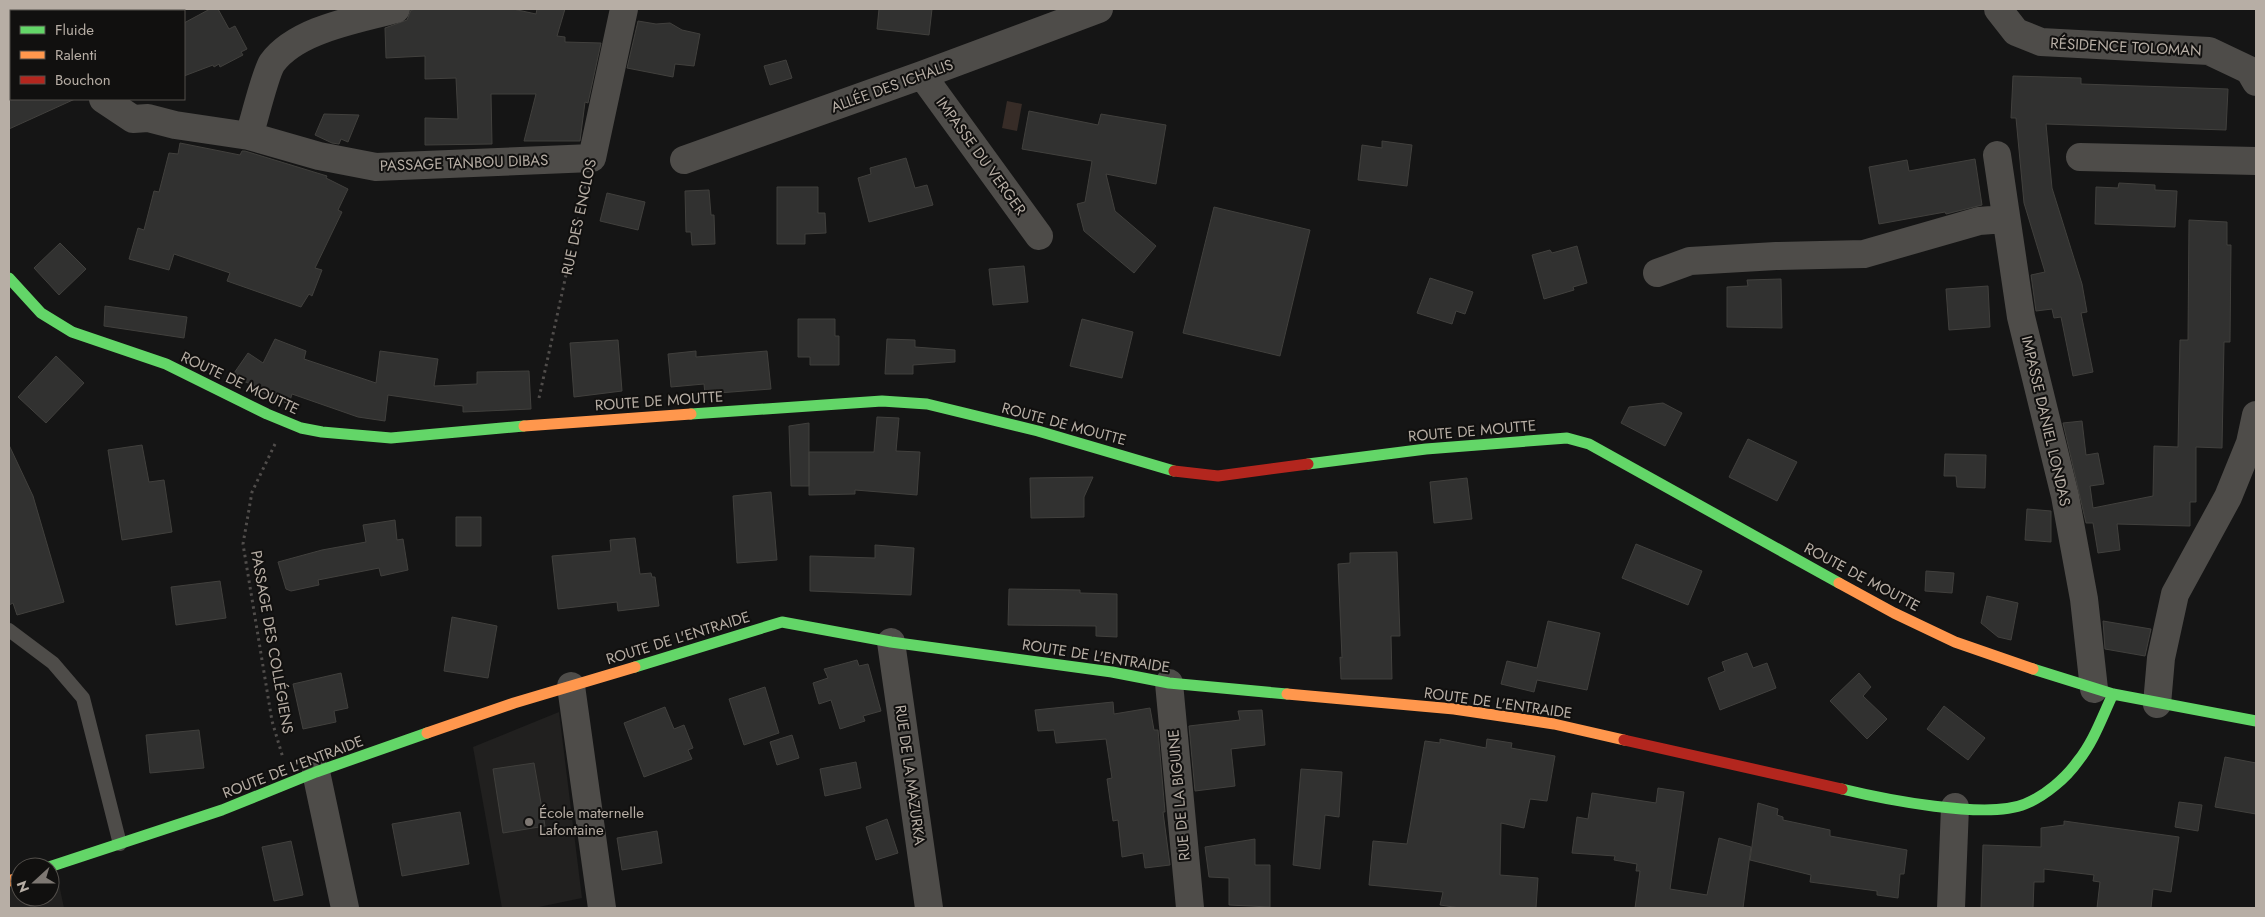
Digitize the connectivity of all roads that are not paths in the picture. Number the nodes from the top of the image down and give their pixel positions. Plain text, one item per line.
1 (396, 9) edge
2 (1099, 9) edge
3 (1998, 9) edge
4 (617, 10) edge
5 (922, 76) junction
6 (2256, 82) edge
7 (104, 100) edge
8 (249, 136) junction
9 (1997, 154) dead end
10 (2080, 157) dead end
11 (592, 158) joint
12 (684, 160) dead end
13 (2256, 161) edge
14 (2005, 219) junction
15 (1039, 236) dead end
16 (1658, 273) dead end
17 (9, 278) edge
18 (2256, 415) edge
19 (9, 630) edge
20 (891, 642) junction
21 (1169, 682) junction
22 (571, 686) junction
23 (2103, 692) junction
24 (2157, 704) junction
25 (2256, 721) edge
26 (316, 772) junction
27 (1955, 807) junction
28 (120, 844) junction
29 (60, 863) edge
30 (346, 908) edge
31 (602, 908) edge
32 (929, 908) edge
33 (1190, 908) edge
34 (1951, 908) edge

1 - 8 street
2 - 5 street, ALLÉE DES ICHALIS
3 - 6 street, RÉSIDENCE TOLOMAN
4 - 11 street, RUE DES ENCLOS
5 - 12 street, ALLÉE DES ICHALIS
5 - 15 street, IMPASSE DU VERGER
7 - 8 street, PASSAGE TANBOU DIBAS
8 - 11 street, PASSAGE TANBOU DIBAS
9 - 14 street, IMPASSE DANIEL LONDAS
10 - 13 street
14 - 16 street
14 - 23 street, IMPASSE DANIEL LONDAS
17 - 23 main road, ROUTE DE MOUTTE
18 - 24 street
19 - 28 lane
20 - 21 main road, ROUTE DE L'ENTRAIDE
20 - 22 main road, ROUTE DE L'ENTRAIDE
20 - 32 street, RUE DE LA MAZURKA
21 - 27 main road, ROUTE DE L'ENTRAIDE
21 - 33 street, RUE DE LA BIGUINE
22 - 26 main road, ROUTE DE L'ENTRAIDE
22 - 31 street
23 - 24 main road, ROUTE DE MOUTTE
23 - 27 main road, ROUTE DE L'ENTRAIDE
24 - 25 main road, ROUTE DE MOUTTE
26 - 28 main road, ROUTE DE L'ENTRAIDE
26 - 30 street
27 - 34 street
28 - 29 main road, ROUTE DE L'ENTRAIDE

